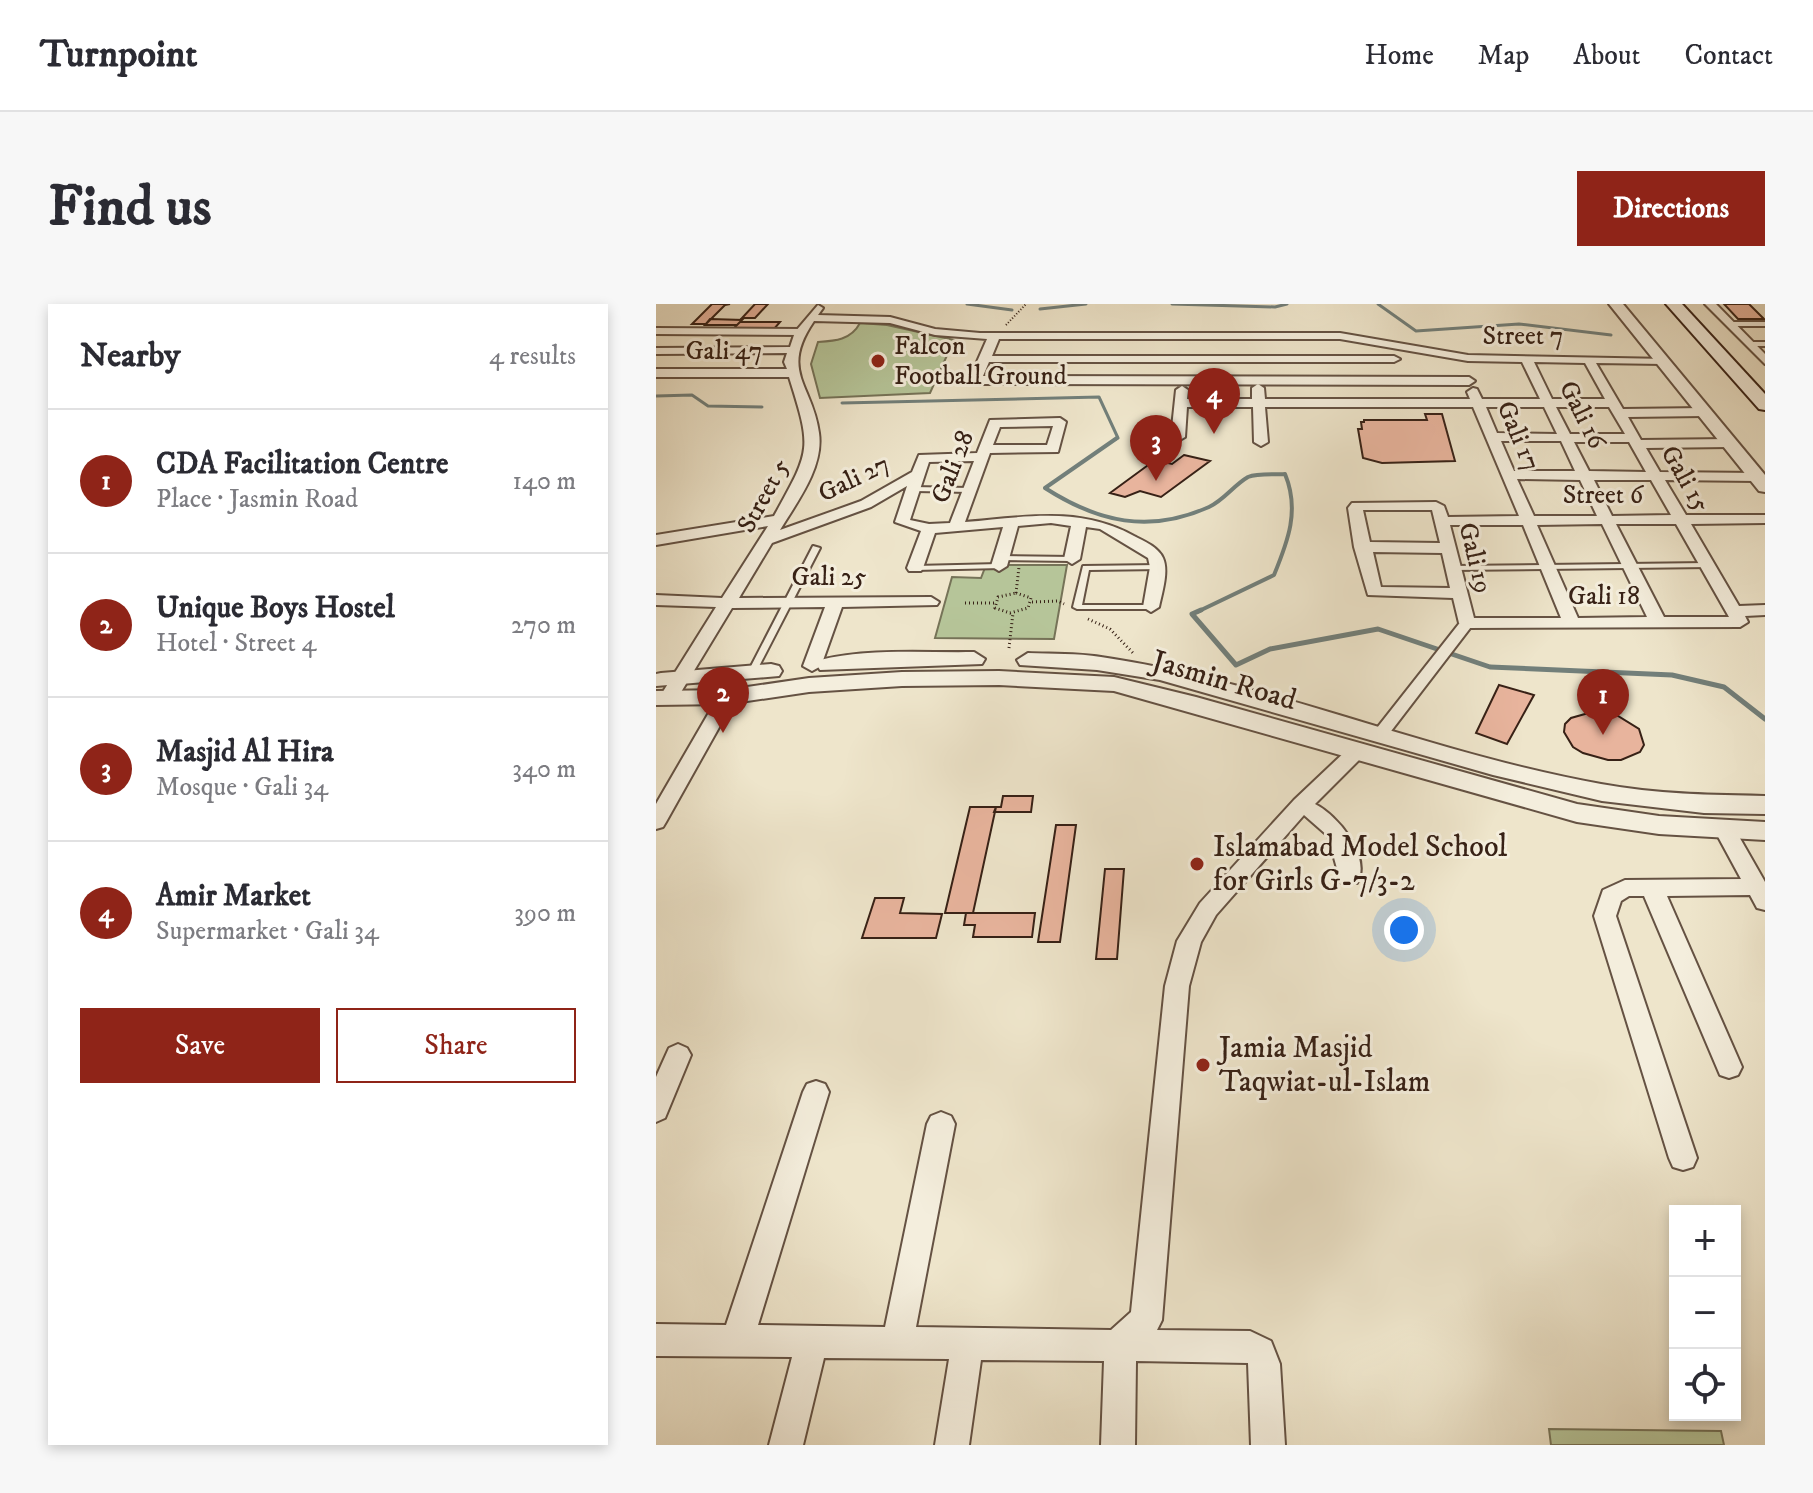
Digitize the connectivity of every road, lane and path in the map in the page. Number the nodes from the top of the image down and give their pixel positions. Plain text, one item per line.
1 (821, 304) edge
2 (1616, 304) edge
3 (1674, 304) edge
4 (1692, 304) edge
5 (1710, 304) edge
6 (811, 318) junction
7 (1730, 324) junction
8 (1754, 324) junction
9 (1765, 324) edge
10 (662, 331) edge
11 (731, 331) junction
12 (801, 332) junction
13 (1763, 333) dead end
14 (1125, 336) junction
15 (1185, 336) junction
16 (1321, 336) junction
17 (994, 337) junction
18 (1060, 337) junction
19 (1255, 337) junction
20 (656, 344) edge
21 (1749, 344) junction
22 (1765, 344) edge
23 (1389, 345) junction
24 (794, 350) junction
25 (656, 351) edge
26 (715, 351) junction
27 (1458, 357) junction
28 (983, 359) junction
29 (1052, 359) junction
30 (1118, 359) junction
31 (1184, 359) junction
32 (1256, 359) junction
33 (1325, 359) junction
34 (1394, 359) junction
35 (1526, 359) junction
36 (1588, 359) junction
37 (1663, 361) junction
38 (1765, 361) edge
39 (656, 373) edge
40 (792, 373) junction
41 (694, 374) junction
42 (1043, 381) junction
43 (1112, 381) junction
44 (1182, 381) junction
45 (1258, 381) junction
46 (1330, 381) junction
47 (1400, 381) junction
48 (1469, 381) junction
49 (1765, 382) edge
50 (1181, 403) junction
51 (1259, 403) junction
52 (1334, 403) junction
53 (1407, 403) junction
54 (1478, 403) junction
55 (1548, 403) junction
56 (1765, 405) edge
57 (1616, 408) junction
58 (1704, 412) junction
59 (1178, 437) dead end
60 (1492, 437) junction
61 (1566, 437) junction
62 (1635, 441) junction
63 (1261, 442) dead end
64 (1729, 443) junction
65 (985, 453) junction
66 (1509, 475) junction
67 (1585, 475) junction
68 (1656, 476) junction
69 (916, 482) junction
70 (1761, 482) edge
71 (970, 490) junction
72 (1438, 514) junction
73 (1680, 519) junction
74 (1765, 519) edge
75 (779, 520) junction
76 (1080, 520) junction
77 (1528, 520) junction
78 (1607, 520) junction
79 (1012, 522) junction
80 (924, 527) junction
81 (955, 528) junction
82 (656, 540) edge
83 (767, 540) junction
84 (1362, 547) junction
85 (816, 548) dead end
86 (1447, 548) junction
87 (1020, 558) junction
88 (1072, 559) joint
89 (1001, 562) junction
90 (1707, 565) junction
91 (1630, 566) junction
92 (1548, 567) junction
93 (915, 568) joint
94 (1453, 568) junction
95 (1156, 573) junction
96 (1016, 593) junction
97 (1460, 593) junction
98 (656, 600) edge
99 (931, 602) dead end
100 (728, 603) junction
101 (788, 603) junction
102 (965, 603) dead end
103 (994, 603) junction
104 (835, 604) junction
105 (1151, 607) joint
106 (1765, 610) edge
107 (1013, 613) junction
108 (1737, 616) junction
109 (1658, 622) junction
110 (1467, 623) junction
111 (1572, 623) junction
112 (1009, 648) dead end
113 (812, 666) junction
114 (751, 674) junction
115 (665, 689) edge
116 (727, 697) junction
117 (1379, 736) junction
118 (1356, 752) junction
119 (1301, 805) junction
120 (1765, 805) edge
121 (1714, 821) junction
122 (656, 822) edge
123 (1765, 831) edge
124 (1349, 877) dead end
125 (1652, 888) junction
126 (1761, 895) edge
127 (678, 1055) dead end
128 (1729, 1067) dead end
129 (816, 1092) dead end
130 (656, 1110) edge
131 (941, 1124) dead end
132 (1683, 1158) dead end
133 (656, 1340) edge
134 (737, 1341) junction
135 (812, 1341) junction
136 (898, 1342) junction
137 (968, 1342) junction
138 (1120, 1343) junction
139 (786, 1445) edge
140 (952, 1445) edge
141 (1118, 1445) edge
142 (1268, 1445) edge

1 - 6 street, Street 5
2 - 37 street
3 - 56 main road
4 - 49 main road
5 - 7 street
6 - 12 street, Street 5
6 - 17 street, Street 7
7 - 8 lane
7 - 21 street
8 - 9 lane
8 - 13 lane
10 - 11 street
10 - 20 street
11 - 12 street
11 - 26 street
12 - 24 street, Street 5
14 - 15 street, Street 7
14 - 18 street, Street 7
14 - 30 street
15 - 19 street, Street 7
15 - 31 street
16 - 19 street, Street 7
16 - 23 street, Street 7
16 - 33 street
17 - 18 street, Street 7
17 - 28 street
18 - 29 street
19 - 32 street
21 - 22 lane
21 - 38 street
23 - 27 street, Street 7
23 - 34 street
24 - 26 street
24 - 40 street, Street 5
25 - 26 street
26 - 41 street
27 - 35 street, Street 7
27 - 48 street, Gali 17
28 - 29 street
28 - 42 street
29 - 30 street
29 - 42 street
30 - 31 street
30 - 43 street
31 - 32 street
31 - 44 street
32 - 33 street
32 - 45 street
33 - 34 street
33 - 46 street
34 - 47 street
35 - 36 street, Street 7
35 - 55 street, Gali 16
36 - 37 street, Street 7
36 - 57 street, Gali 15
37 - 58 street
39 - 41 street, Gali 47
40 - 41 street, Gali 47
40 - 75 street, Street 5
42 - 43 street
43 - 44 street
44 - 45 street
44 - 50 street
45 - 46 street
45 - 51 street
46 - 47 street
46 - 52 street
47 - 48 street
47 - 53 street
48 - 54 street, Gali 17
50 - 51 street
50 - 59 street
51 - 52 street
51 - 63 street
52 - 53 street
53 - 54 street
54 - 55 street
54 - 60 street, Gali 17
55 - 57 street
55 - 61 street, Gali 16
57 - 58 street
57 - 62 street, Gali 15
58 - 64 street
60 - 61 street
60 - 66 street, Gali 17
61 - 62 street
61 - 67 street, Gali 16
62 - 64 street
62 - 68 street, Gali 15
64 - 70 street
65 - 65 street, Gali 28
65 - 69 street, Gali 27
65 - 71 street, Gali 28
66 - 67 street
66 - 77 street, Gali 17
67 - 68 street
67 - 78 street, Gali 16
68 - 70 street
68 - 73 street, Gali 15
69 - 71 lane
69 - 80 street, Gali 27
69 - 83 street, Gali 27
71 - 81 street, Gali 28
72 - 77 street, Street 6
72 - 84 street, Street 6
72 - 86 street, Gali 19
73 - 74 street, Street 6
73 - 78 street, Street 6
73 - 90 street, Gali 15
75 - 82 street
75 - 83 street, Street 5
76 - 79 street
76 - 88 street
76 - 95 street
77 - 78 street, Street 6
77 - 92 street, Gali 17
78 - 91 street, Gali 16
79 - 81 street
79 - 89 street
80 - 81 street
80 - 93 street
83 - 100 street, Street 5
84 - 86 street
84 - 97 street
85 - 101 lane
86 - 94 street, Gali 19
87 - 88 lane
87 - 89 lane
87 - 96 path
89 - 93 lane
90 - 91 lane
90 - 108 street, Gali 15
91 - 92 lane
91 - 109 street, Gali 16
92 - 94 lane
92 - 111 street, Gali 17
94 - 97 street, Gali 19
95 - 105 street
95 - 105 lane
96 - 103 path
96 - 107 path
97 - 110 street, Gali 19
98 - 100 street, Gali 25
99 - 104 street, Gali 25
100 - 101 street, Gali 25
100 - 115 street, Street 5
101 - 104 street, Gali 25
101 - 114 lane
102 - 103 path
103 - 107 path
104 - 113 street
106 - 108 street, Gali 18
107 - 112 path
108 - 109 street, Gali 18
109 - 111 street, Gali 18
110 - 111 street, Gali 18
110 - 117 street
113 - 114 street, Jasmin Road
113 - 117 street, Jasmin Road
114 - 115 street, Jasmin Road
115 - 116 street, Jasmin Road
116 - 118 street, Jasmin Road
116 - 122 street
117 - 121 street, Jasmin Road
118 - 119 street
118 - 121 street, Jasmin Road
119 - 124 street
119 - 138 street
120 - 121 street, Jasmin Road
121 - 123 street, Jasmin Road
121 - 126 street
125 - 126 street
125 - 128 street
125 - 132 street
127 - 130 street
129 - 134 street
131 - 136 street
133 - 134 street
134 - 135 street
135 - 136 street
135 - 139 street
136 - 137 street
137 - 138 street
137 - 140 street
138 - 141 street
138 - 142 street

